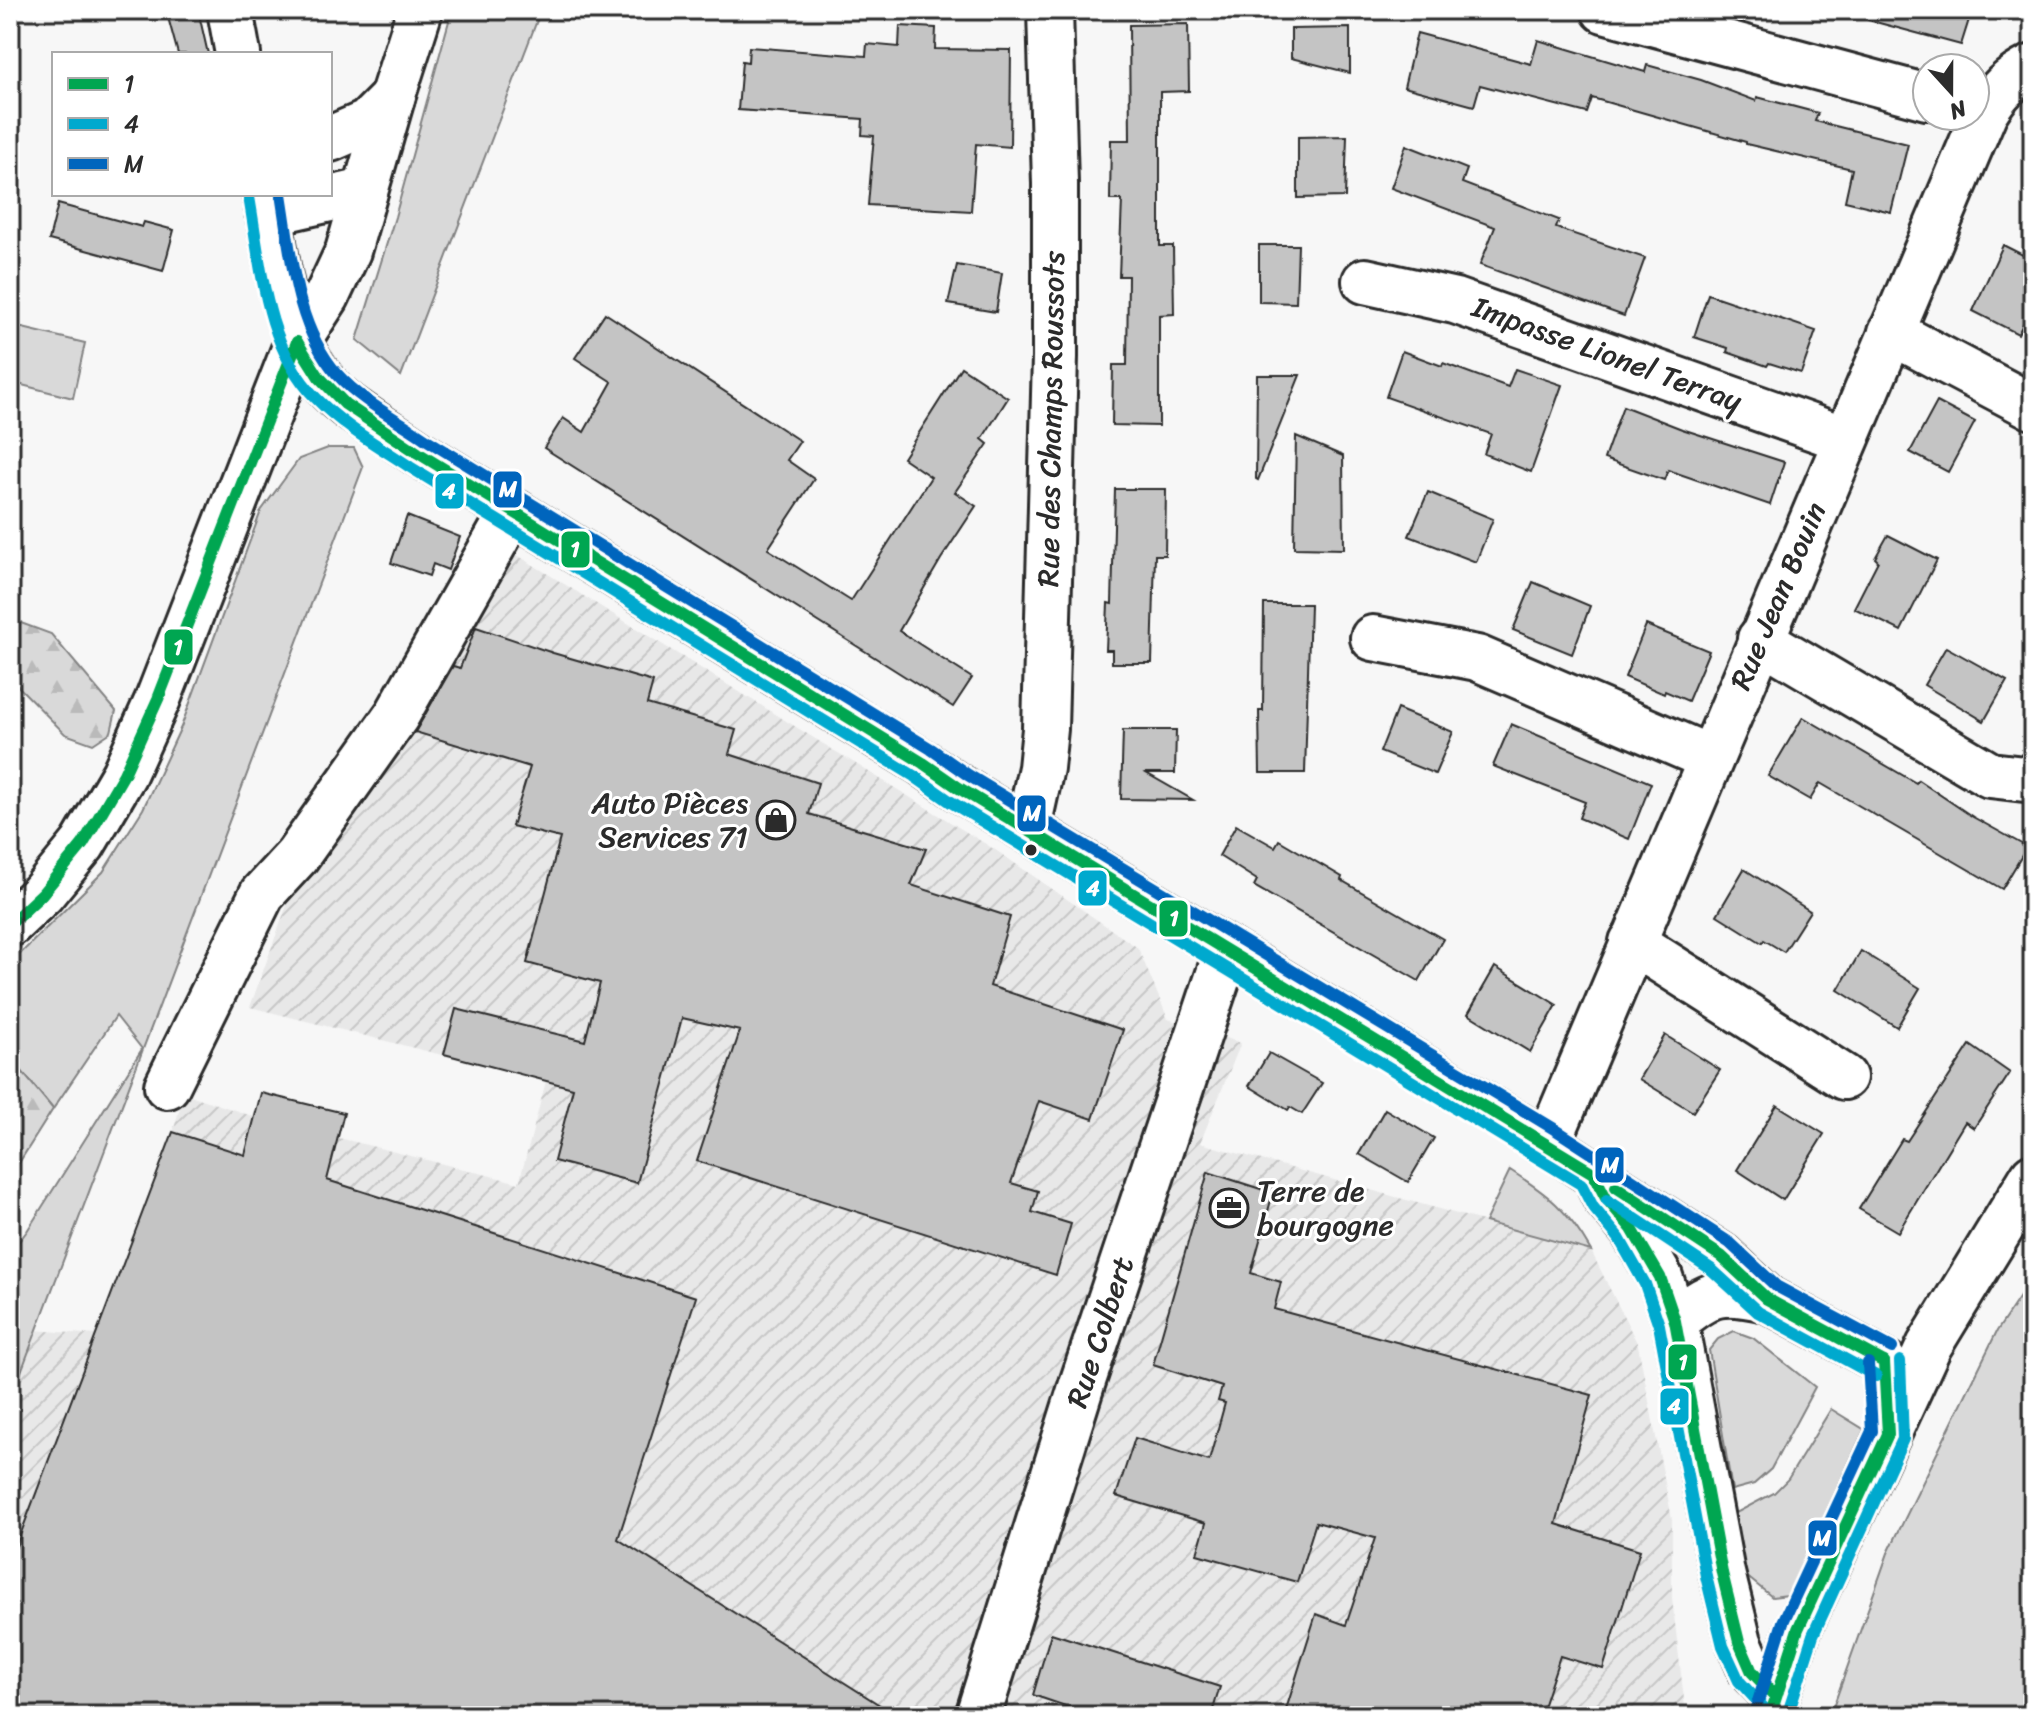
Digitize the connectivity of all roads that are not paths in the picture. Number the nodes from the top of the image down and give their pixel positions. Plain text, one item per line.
1 (230, 10) edge
2 (420, 10) edge
3 (1050, 10) edge
4 (1604, 10) edge
5 (238, 52) edge
6 (2033, 67) edge
7 (1911, 93) edge
8 (392, 98) junction
9 (1991, 99) edge
10 (1972, 132) edge
11 (332, 138) edge
12 (365, 191) junction
13 (332, 195) edge
14 (324, 196) edge
15 (266, 203) edge
16 (1365, 281) dead end
17 (1891, 332) junction
18 (297, 342) junction
19 (2033, 407) edge
20 (1845, 439) junction
21 (516, 513) junction
22 (1373, 638) dead end
23 (1760, 639) junction
24 (1710, 758) junction
25 (2033, 780) edge
26 (1028, 827) junction
27 (10, 924) edge
28 (1632, 942) junction
29 (1227, 950) junction
30 (1844, 1077) dead end
31 (167, 1086) dead end
32 (1548, 1144) junction
33 (1593, 1173) junction
34 (2033, 1176) edge
35 (1767, 1299) junction
36 (1675, 1321) junction
37 (1929, 1346) junction
38 (1884, 1362) junction
39 (1888, 1434) junction
40 (1772, 1706) edge
41 (978, 1716) edge

1 - 5 street
2 - 8 street
3 - 26 street, Rue des Champs Roussots
4 - 7 street
6 - 9 street, Rue Jean Bouin
8 - 11 street
8 - 12 street
10 - 17 street, Rue Jean Bouin
12 - 13 street
12 - 18 street
14 - 15 street
15 - 18 street
16 - 20 street, Impasse Lionel Terray
17 - 19 street
17 - 20 street, Rue Jean Bouin
18 - 21 street
18 - 27 street
20 - 23 street, Rue Jean Bouin
21 - 26 street
21 - 31 street
22 - 24 street
23 - 24 street, Rue Jean Bouin
23 - 25 street
24 - 28 street, Rue Jean Bouin
26 - 29 street
28 - 30 street
28 - 32 street, Rue Jean Bouin
29 - 32 street
29 - 41 street, Rue Colbert
32 - 33 street
33 - 35 street
33 - 36 street
34 - 37 street
35 - 36 street
35 - 38 street
36 - 40 street
37 - 38 street
37 - 39 street
38 - 39 street
39 - 40 street

